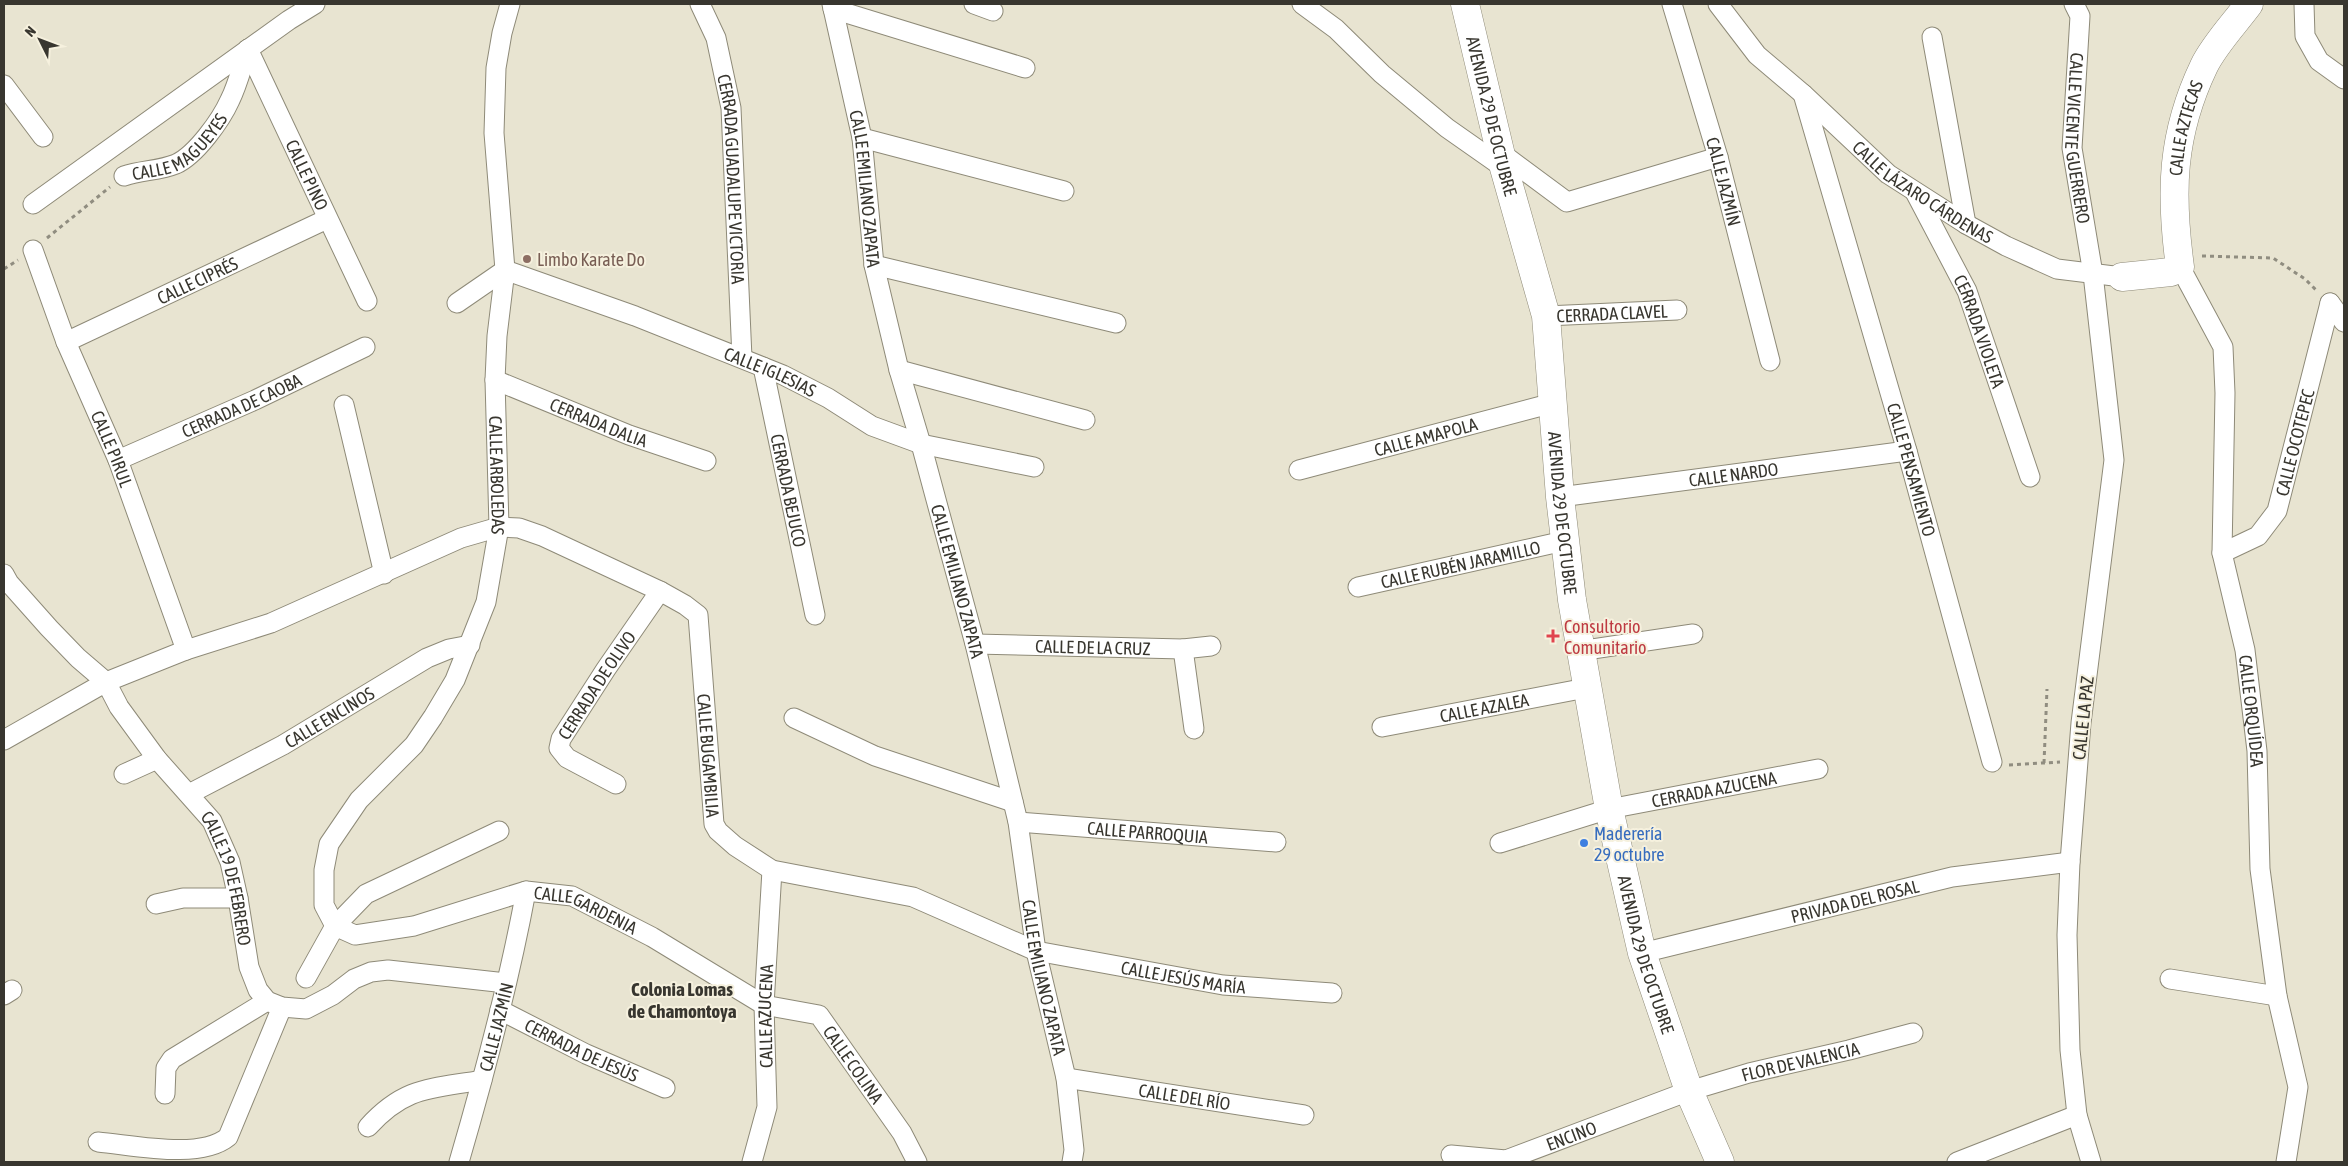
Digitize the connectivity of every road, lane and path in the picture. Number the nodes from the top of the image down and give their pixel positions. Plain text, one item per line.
1 (315, 4) edge
2 (510, 4) edge
3 (700, 4) edge
4 (974, 4) edge
5 (1302, 4) edge
6 (1326, 4) edge
7 (1465, 4) edge
8 (1672, 4) edge
9 (1718, 4) edge
10 (2074, 4) edge
11 (2249, 4) edge
12 (2304, 4) edge
13 (833, 7) edge
14 (993, 11) dead end
15 (1336, 29) junction
16 (1932, 37) dead end
17 (248, 49) junction
18 (1025, 68) dead end
19 (2344, 79) edge
20 (4, 84) edge
21 (1803, 94) junction
22 (42, 137) dead end
23 (862, 138) junction
24 (1718, 157) junction
25 (1502, 161) junction
26 (124, 176) joint
27 (1064, 191) dead end
28 (1915, 191) junction
29 (33, 204) dead end
30 (328, 219) junction
31 (1966, 224) junction
32 (33, 250) junction
33 (874, 265) junction
34 (4, 269) edge
35 (2175, 269) junction
36 (505, 270) junction
37 (2093, 274) junction
38 (2122, 277) joint
39 (367, 300) dead end
40 (457, 303) dead end
41 (2330, 303) junction
42 (1677, 310) dead end
43 (1546, 316) junction
44 (2344, 322) edge
45 (1116, 323) dead end
46 (66, 342) junction
47 (365, 346) dead end
48 (742, 358) junction
49 (1770, 361) dead end
50 (763, 367) junction
51 (899, 370) junction
52 (495, 380) junction
53 (1553, 404) junction
54 (344, 405) dead end
55 (1085, 420) dead end
56 (922, 444) junction
57 (1907, 451) junction
58 (118, 460) junction
59 (706, 461) dead end
60 (1034, 467) dead end
61 (1299, 470) dead end
62 (2030, 477) dead end
63 (1560, 497) junction
64 (499, 527) junction
65 (1564, 541) junction
66 (2222, 553) junction
67 (384, 574) junction
68 (5, 581) edge
69 (1358, 587) dead end
70 (660, 591) junction
71 (815, 615) dead end
72 (1693, 634) dead end
73 (975, 644) junction
74 (470, 645) junction
75 (1210, 646) dead end
76 (1183, 649) junction
77 (186, 650) junction
78 (1579, 650) junction
79 (106, 682) junction
80 (1586, 688) junction
81 (2047, 689) dead end
82 (794, 718) dead end
83 (1382, 727) dead end
84 (1194, 730) dead end
85 (4, 740) edge
86 (157, 759) junction
87 (2079, 761) junction
88 (1992, 762) joint
89 (2044, 763) junction
90 (1818, 769) dead end
91 (124, 774) dead end
92 (616, 784) dead end
93 (189, 794) junction
94 (1013, 802) junction
95 (1609, 809) junction
96 (1018, 822) junction
97 (498, 832) dead end
98 (1276, 842) dead end
99 (1500, 843) dead end
100 (2070, 862) junction
101 (772, 870) junction
102 (526, 891) junction
103 (238, 898) junction
104 (156, 904) dead end
105 (335, 926) junction
106 (1036, 951) junction
107 (1642, 953) junction
108 (306, 978) dead end
109 (2170, 979) dead end
110 (506, 983) junction
111 (1332, 993) dead end
112 (2277, 996) junction
113 (275, 1004) junction
114 (764, 1005) junction
115 (500, 1010) junction
116 (1913, 1033) dead end
117 (1066, 1078) junction
118 (482, 1080) junction
119 (665, 1088) dead end
120 (1688, 1091) junction
121 (165, 1094) dead end
122 (1304, 1115) dead end
123 (2078, 1116) junction
124 (368, 1127) dead end
125 (98, 1142) dead end
126 (1451, 1155) dead end
127 (1077, 1158) edge
128 (459, 1162) edge
129 (752, 1162) edge
130 (917, 1162) edge
131 (1720, 1162) edge
132 (1957, 1162) edge
133 (2091, 1162) edge
134 (2286, 1162) edge

1 - 17 street, CALLE MAGUEYES
2 - 36 street, CALLE ARBOLEDAS
3 - 48 street, CERRADA GUADALUPE VICTORIA
4 - 14 street
5 - 15 street
6 - 15 street
7 - 25 street, AVENIDA 29 DE OCTUBRE
8 - 24 street, CALLE JAZMÍN
9 - 21 street, CALLE LÁZARO CÁRDENAS
10 - 37 street, CALLE VICENTE GUERRERO
11 - 35 street, CALLE AZTECAS
12 - 19 street
13 - 18 street
13 - 23 street, CALLE EMILIANO ZAPATA
15 - 25 street
16 - 31 street
17 - 26 street, CALLE MAGUEYES
17 - 29 street, CALLE MAGUEYES
17 - 30 street, CALLE PINO
20 - 22 street
21 - 28 street, CALLE LÁZARO CÁRDENAS
21 - 57 street, CALLE PENSAMIENTO
23 - 27 street
23 - 33 street, CALLE EMILIANO ZAPATA
24 - 25 street
24 - 49 street, CALLE JAZMÍN
25 - 43 street, AVENIDA 29 DE OCTUBRE
26 - 32 path, CALLE MAGUEYES
28 - 31 street, CALLE LÁZARO CÁRDENAS
28 - 62 street, CERRADA VIOLETA
30 - 39 street, CALLE PINO
30 - 46 street, CALLE CIPRÉS
31 - 37 street, CALLE LÁZARO CÁRDENAS
32 - 34 path, CALLE MAGUEYES
32 - 46 street, CALLE PIRUL
33 - 45 street
33 - 51 street, CALLE EMILIANO ZAPATA
35 - 38 street, CALLE LÁZARO CÁRDENAS
35 - 41 path
35 - 66 street, CALLE ORQUÍDEA
36 - 40 street
36 - 48 street, CALLE IGLESIAS
36 - 52 street, CALLE ARBOLEDAS
37 - 38 street, CALLE LÁZARO CÁRDENAS
37 - 87 street, CALLE LA PAZ
41 - 44 street
41 - 66 street, CALLE OCOTEPEC
42 - 43 street, CERRADA CLAVEL
43 - 53 street, AVENIDA 29 DE OCTUBRE
46 - 58 street, CALLE PIRUL
47 - 58 street, CERRADA DE CAOBA
48 - 50 street, CALLE IGLESIAS
50 - 56 street, CALLE IGLESIAS
50 - 71 street, CERRADA BEJUCO
51 - 55 street
51 - 56 street, CALLE EMILIANO ZAPATA
52 - 59 street, CERRADA DALIA
52 - 64 street, CALLE ARBOLEDAS
53 - 61 street, CALLE AMAPOLA
53 - 63 street, AVENIDA 29 DE OCTUBRE
54 - 67 street
56 - 60 street, CALLE IGLESIAS
56 - 73 street, CALLE EMILIANO ZAPATA
57 - 63 street, CALLE NARDO
57 - 88 street, CALLE PENSAMIENTO
58 - 77 street, CALLE PIRUL
63 - 65 street, AVENIDA 29 DE OCTUBRE
64 - 67 street
64 - 70 street, CALLE BUGAMBILIA
64 - 74 street, CALLE ARBOLEDAS
65 - 69 street, CALLE RUBÉN JARAMILLO
65 - 78 street, AVENIDA 29 DE OCTUBRE
66 - 112 street, CALLE ORQUÍDEA
67 - 77 street
68 - 79 street, CALLE 19 DE FEBRERO
70 - 92 street, CERRADA DE OLIVO
70 - 101 street, CALLE BUGAMBILIA
72 - 78 street
73 - 76 street, CALLE DE LA CRUZ
73 - 94 street, CALLE EMILIANO ZAPATA
74 - 93 street, CALLE ENCINOS
74 - 105 street, CALLE ARBOLEDAS
75 - 76 street, CALLE DE LA CRUZ
76 - 84 street
77 - 79 street
78 - 80 street, AVENIDA 29 DE OCTUBRE
79 - 85 street
79 - 86 street, CALLE 19 DE FEBRERO
80 - 83 street, CALLE AZALEA
80 - 95 street, AVENIDA 29 DE OCTUBRE
81 - 89 path
82 - 94 street
86 - 91 street
86 - 93 street, CALLE 19 DE FEBRERO
87 - 89 path
87 - 100 street, CALLE LA PAZ
88 - 89 path
90 - 95 street, CERRADA AZUCENA
93 - 103 street, CALLE 19 DE FEBRERO
94 - 96 street, CALLE EMILIANO ZAPATA
95 - 99 street, CERRADA AZUCENA
95 - 107 street, AVENIDA 29 DE OCTUBRE
96 - 98 street, CALLE PARROQUIA
96 - 106 street, CALLE EMILIANO ZAPATA
97 - 105 street
100 - 107 street, PRIVADA DEL ROSAL
100 - 123 street, CALLE LA PAZ
101 - 106 street, CALLE BUGAMBILIA
101 - 114 street, CALLE AZUCENA
102 - 105 street, CALLE GARDENIA
102 - 110 street, CALLE JAZMÍN
102 - 114 street, CALLE GARDENIA
103 - 104 street
103 - 113 street, CALLE 19 DE FEBRERO
105 - 108 street
106 - 111 street, CALLE JESÚS MARÍA
106 - 117 street, CALLE EMILIANO ZAPATA
107 - 120 street, AVENIDA 29 DE OCTUBRE
109 - 112 street
110 - 113 street
110 - 115 street, CALLE JAZMÍN
112 - 134 street, CALLE ORQUÍDEA
113 - 121 street
113 - 125 street
114 - 129 street, CALLE AZUCENA
114 - 130 street, CALLE COLINA
115 - 118 street, CALLE JAZMÍN
115 - 119 street, CERRADA DE JESÚS
116 - 120 street, FLOR DE VALENCIA
117 - 122 street, CALLE DEL RÍO
117 - 127 street, CALLE EMILIANO ZAPATA
118 - 124 street
118 - 128 street, CALLE JAZMÍN
120 - 126 street, ENCINO
120 - 131 street, AVENIDA 29 DE OCTUBRE
123 - 132 street
123 - 133 street, CALLE LA PAZ

